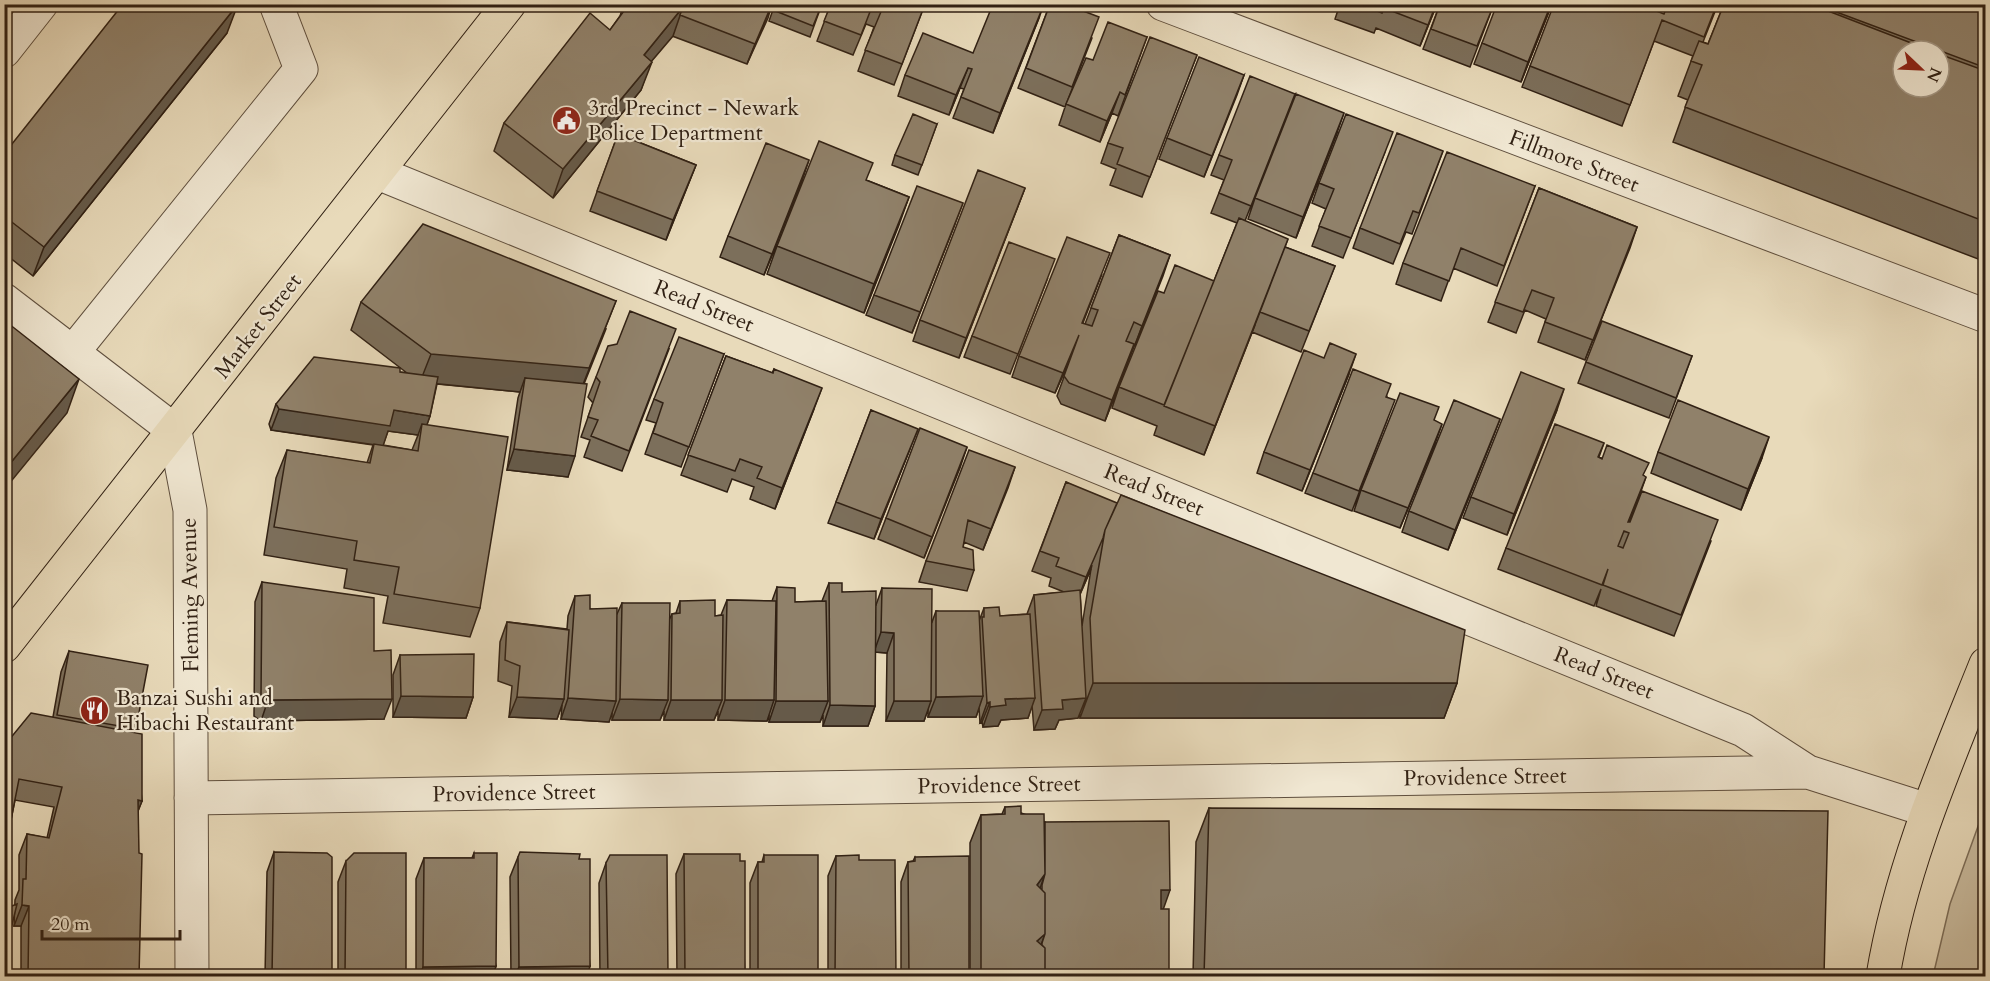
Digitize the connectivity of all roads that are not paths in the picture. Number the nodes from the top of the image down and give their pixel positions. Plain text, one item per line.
1 (41, 4) edge
2 (276, 4) edge
3 (509, 4) edge
4 (1163, 4) edge
5 (4, 51) edge
6 (378, 174) junction
7 (4, 300) edge
8 (1986, 316) edge
9 (73, 352) junction
10 (175, 431) junction
11 (4, 646) edge
12 (1986, 664) edge
13 (1808, 772) junction
14 (191, 798) junction
15 (1927, 810) junction
16 (192, 976) edge
17 (1883, 976) edge

1 - 5 street
2 - 9 street
3 - 6 main road, Market Street
4 - 8 street, Fillmore Street
6 - 10 main road, Market Street
6 - 13 street, Read Street
7 - 9 street
9 - 10 street
10 - 11 main road, Market Street
10 - 14 street, Fleming Avenue
12 - 15 main road
13 - 14 street, Providence Street
13 - 15 street, Read Street
14 - 16 street, Fleming Avenue
15 - 17 main road

